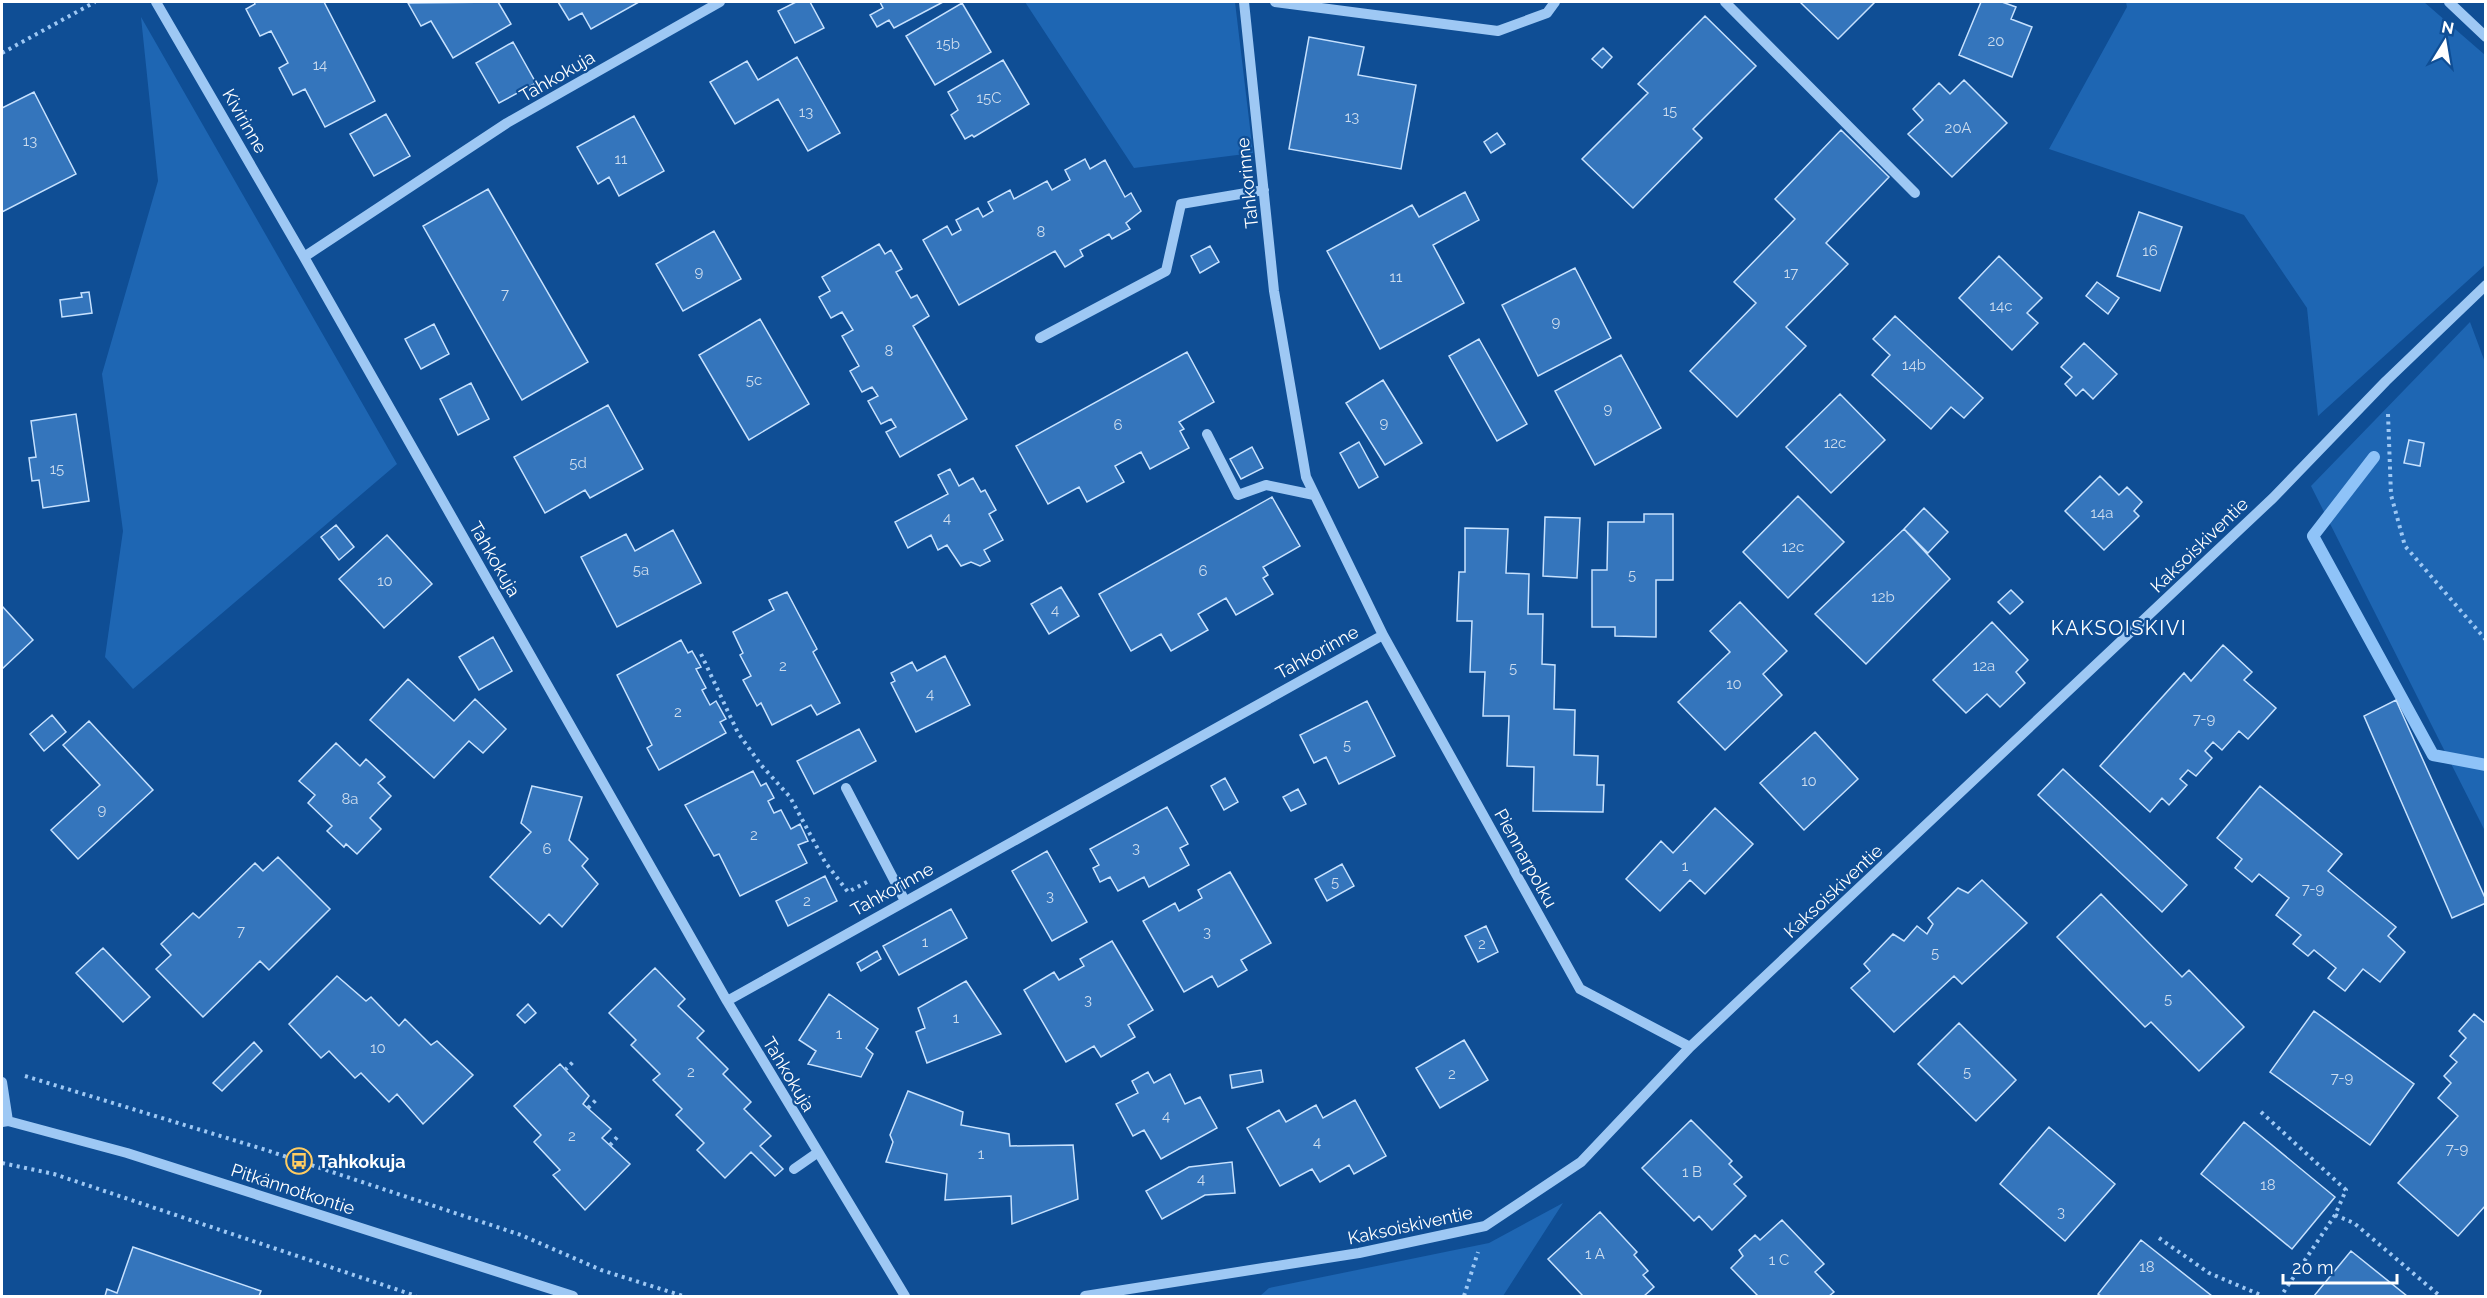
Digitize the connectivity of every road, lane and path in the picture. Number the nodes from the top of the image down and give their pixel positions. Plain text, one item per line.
1 (95, 2) edge
2 (156, 2) edge
3 (720, 2) edge
4 (1244, 2) edge
5 (1275, 2) edge
6 (1555, 2) edge
7 (1725, 2) edge
8 (2449, 2) edge
9 (2486, 37) edge
10 (2, 53) edge
11 (1264, 190) junction
12 (1915, 193) dead end
13 (304, 257) junction
14 (2486, 285) edge
15 (1040, 338) dead end
16 (2386, 381) junction
17 (1207, 434) dead end
18 (1314, 495) junction
19 (1383, 634) junction
20 (2486, 640) edge
21 (701, 654) dead end
22 (846, 788) dead end
23 (888, 870) junction
24 (905, 901) junction
25 (726, 1001) junction
26 (1690, 1047) junction
27 (573, 1062) dead end
28 (565, 1070) dead end
29 (20, 1076) dead end
30 (2, 1082) edge
31 (596, 1100) dead end
32 (588, 1108) dead end
33 (2261, 1112) dead end
34 (5, 1122) edge
35 (620, 1134) dead end
36 (610, 1145) dead end
37 (817, 1153) junction
38 (2, 1163) edge
39 (794, 1169) dead end
40 (2335, 1215) junction
41 (1485, 1226) junction
42 (2159, 1238) dead end
43 (416, 1296) edge
44 (573, 1296) edge
45 (683, 1296) edge
46 (905, 1296) edge
47 (1085, 1296) edge
48 (1464, 1296) edge
49 (2263, 1296) edge
50 (2281, 1296) edge
51 (2440, 1296) edge

1 - 10 path
2 - 13 street, Kivirinne
3 - 13 street, Tahkokuja
4 - 11 street, Tahkorinne
5 - 6 street
7 - 12 street
8 - 9 street
11 - 15 street
11 - 18 street, Tahkorinne
13 - 25 street, Tahkokuja
14 - 16 street, Kaksoiskiventie
16 - 20 path
16 - 26 street, Kaksoiskiventie
17 - 18 street
18 - 19 street, Tahkorinne
19 - 24 street, Tahkorinne
19 - 26 street, Piennarpolku
21 - 23 path
22 - 23 street
23 - 24 street
24 - 25 street, Tahkorinne
25 - 37 street, Tahkokuja
26 - 41 street, Kaksoiskiventie
27 - 28 path
29 - 45 path
30 - 34 street
31 - 32 path
33 - 40 path
34 - 44 street, Pitkännotkontie
35 - 36 path
37 - 39 street
37 - 46 street, Tahkokuja
38 - 43 path
40 - 50 path
40 - 51 path
41 - 47 street, Kaksoiskiventie
41 - 48 path
42 - 49 path

